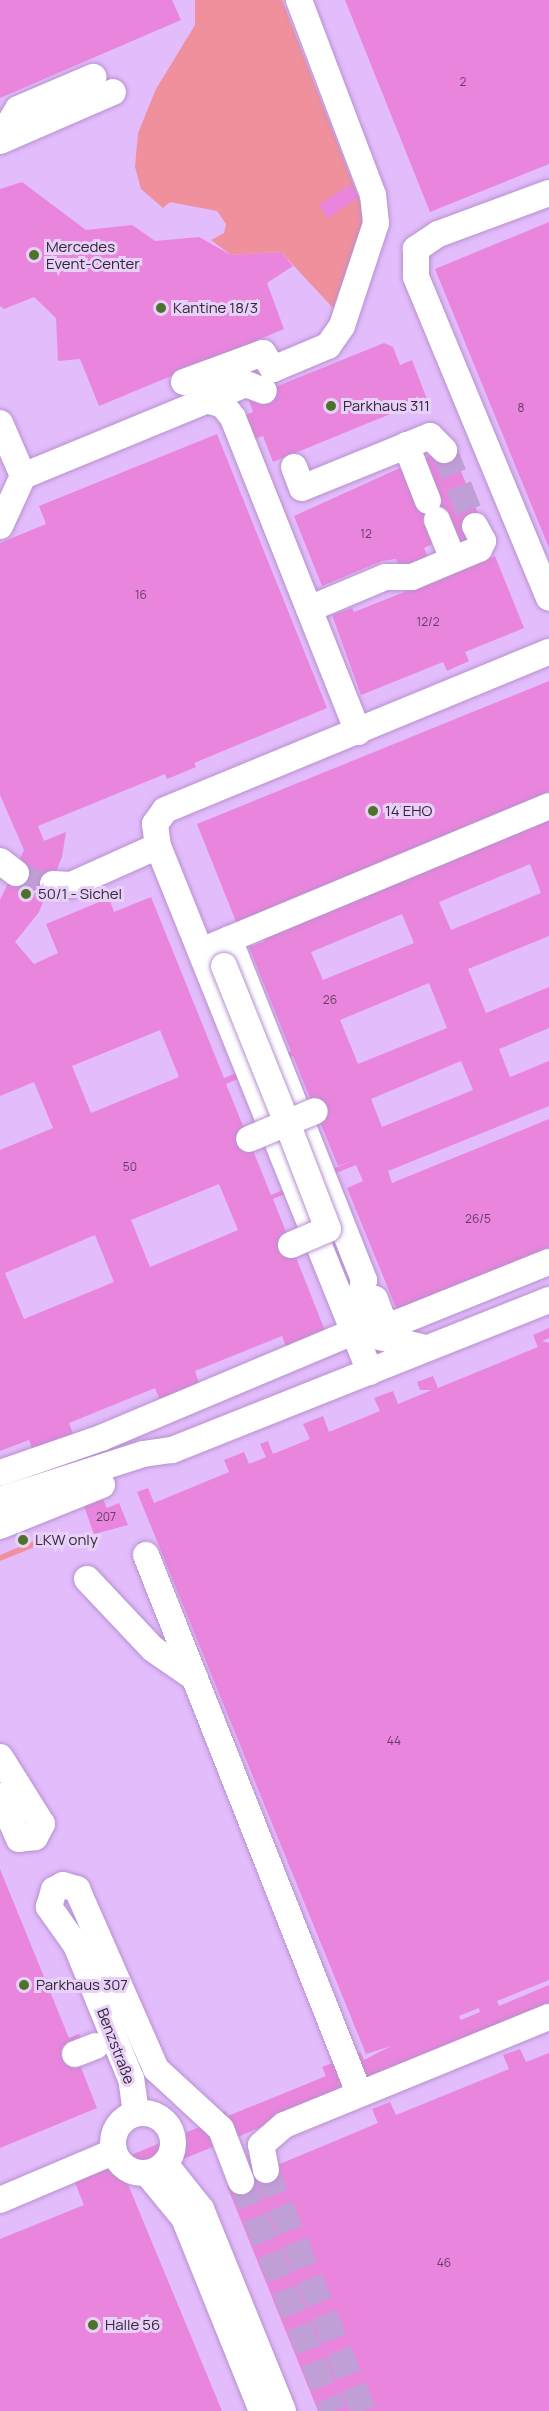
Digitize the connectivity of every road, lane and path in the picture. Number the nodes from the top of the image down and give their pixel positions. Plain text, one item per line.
1 (299, 0) edge
2 (93, 77) dead end
3 (113, 92) dead end
4 (0, 140) edge
5 (549, 193) edge
6 (184, 382) dead end
7 (264, 392) dead end
8 (207, 400) junction
9 (0, 423) edge
10 (406, 445) junction
11 (444, 450) tunnel mouth
12 (294, 467) dead end
13 (23, 476) junction
14 (0, 526) edge
15 (475, 526) tunnel mouth
16 (453, 559) junction
17 (549, 598) edge
18 (309, 609) junction
19 (549, 652) edge
20 (358, 732) junction
21 (549, 806) edge
22 (158, 846) junction
23 (53, 885) tunnel mouth
24 (217, 950) junction
25 (315, 1111) dead end
26 (287, 1123) junction
27 (249, 1139) dead end
28 (291, 1245) dead end
29 (549, 1262) edge
30 (549, 1300) edge
31 (359, 1303) junction
32 (354, 1333) junction
33 (426, 1348) junction
34 (370, 1372) junction
35 (172, 1450) junction
36 (0, 1473) edge
37 (99, 1477) junction
38 (0, 1500) edge
39 (0, 1526) edge
40 (146, 1555) dead end
41 (87, 1579) dead end
42 (195, 1678) junction
43 (0, 1757) edge
44 (0, 1796) edge
45 (549, 2017) edge
46 (359, 2093) junction
47 (136, 2113) junction
48 (113, 2152) junction
49 (156, 2168) junction
50 (266, 2170) tunnel mouth
51 (241, 2181) tunnel mouth
52 (0, 2200) edge
53 (262, 2411) edge
54 (283, 2411) edge

1 - 6 street
2 - 4 street
3 - 4 street
5 - 17 street
7 - 8 street
8 - 13 street
8 - 18 street
9 - 13 street
10 - 11 street
10 - 12 street
10 - 16 street
13 - 14 street
15 - 16 street
16 - 18 street
18 - 20 street
19 - 20 street
20 - 22 street
21 - 24 street
22 - 23 street
22 - 24 street
24 - 26 street, bridge
24 - 31 street
24 - 32 street
25 - 26 street, bridge
26 - 27 street, bridge
26 - 28 street, bridge
29 - 31 street
30 - 33 street
31 - 32 street
32 - 33 street
32 - 34 street
32 - 35 street
32 - 36 street
33 - 34 street
34 - 35 street
35 - 37 street
37 - 38 street
37 - 39 street
40 - 42 street
41 - 42 street
42 - 46 street
43 - 44 street
45 - 46 street
46 - 50 street
47 - 48 street
47 - 49 street
47 - 51 street, Benzstraße
48 - 49 street
48 - 52 street
49 - 53 street
49 - 54 street

